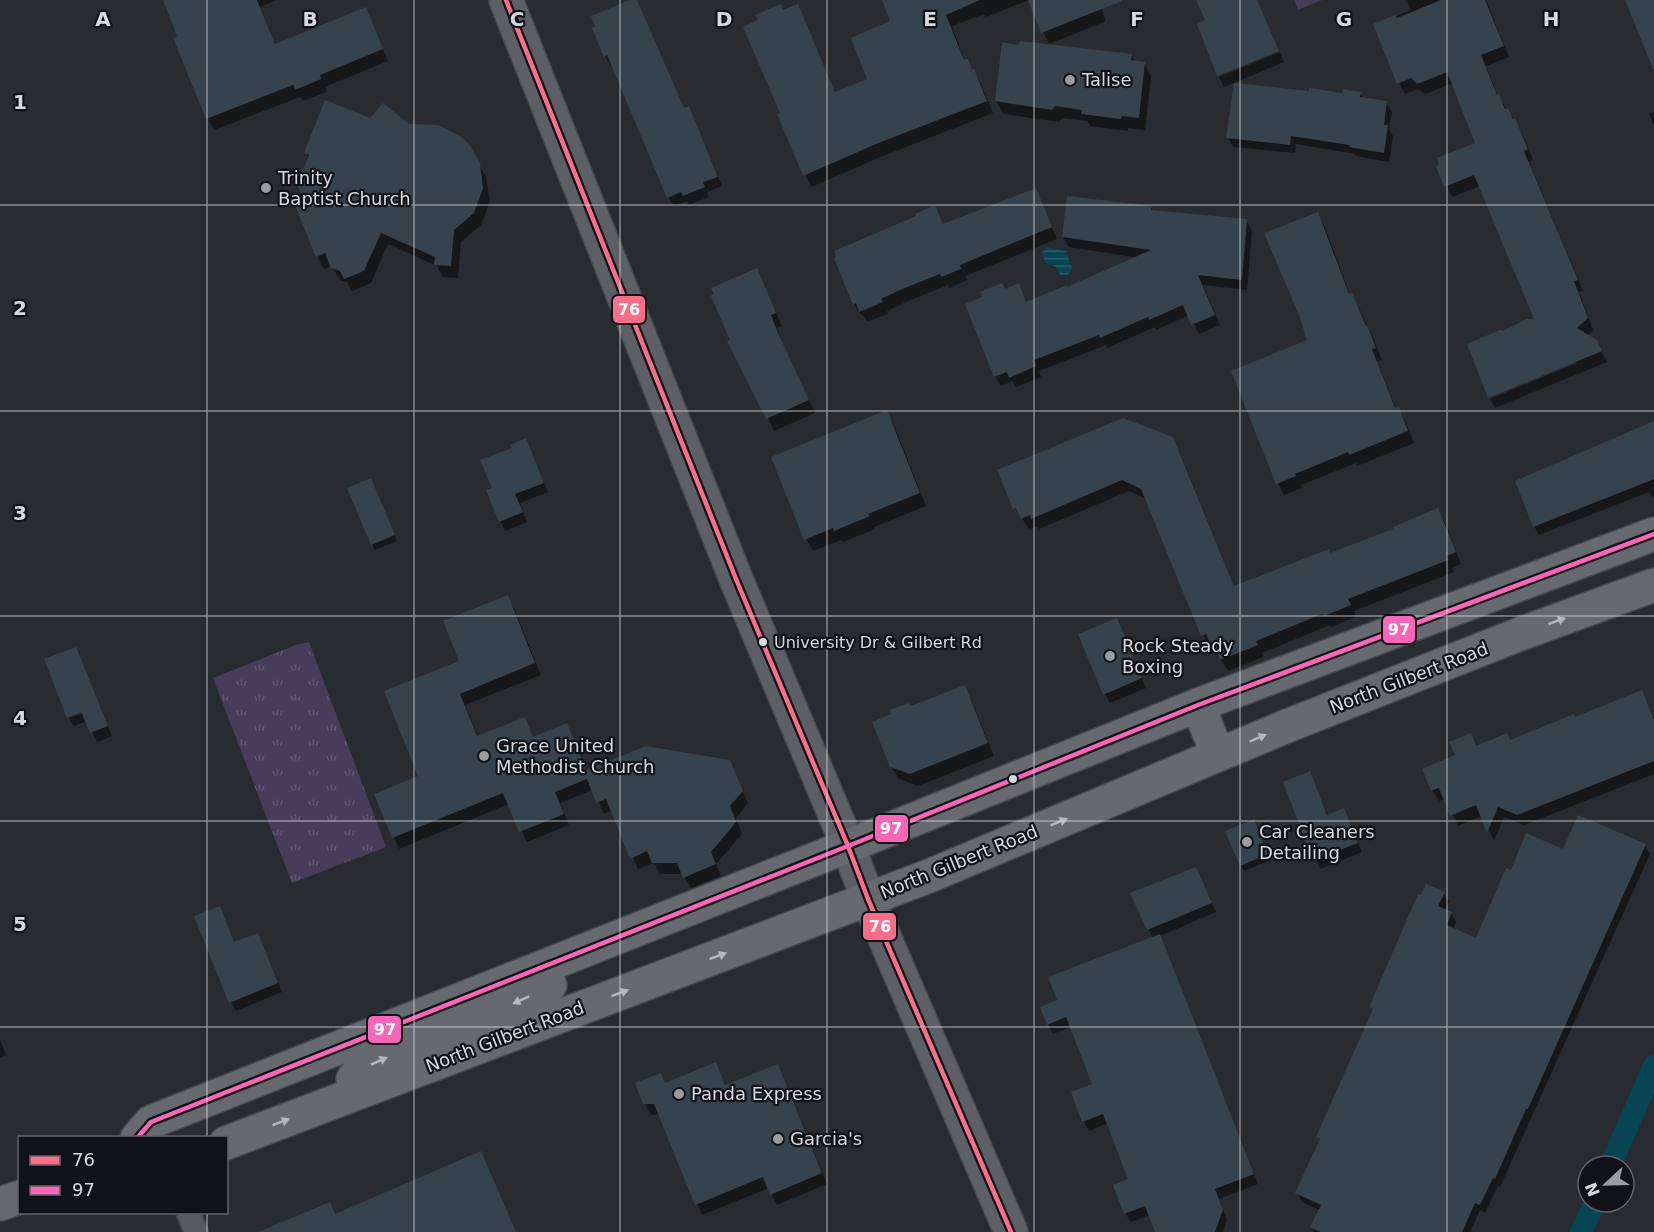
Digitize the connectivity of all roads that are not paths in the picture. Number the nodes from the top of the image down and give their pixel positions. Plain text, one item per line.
1 (506, 0) edge
2 (1654, 534) edge
3 (1654, 585) edge
4 (1505, 590) junction
5 (1520, 634) junction
6 (1198, 705) junction
7 (1218, 755) junction
8 (848, 846) junction
9 (868, 898) junction
10 (582, 951) junction
11 (449, 1004) junction
12 (469, 1050) junction
13 (339, 1100) junction
14 (148, 1132) edge
15 (228, 1142) edge
16 (18, 1198) edge
17 (0, 1204) edge
18 (189, 1214) edge
19 (196, 1232) edge
20 (1011, 1232) edge

1 - 8 main road
2 - 4 main road
5 -> 3 main road, North Gilbert Road
4 - 5 main road
4 - 6 main road
7 -> 5 main road, North Gilbert Road
6 - 7 main road
6 - 8 main road
9 -> 7 main road, North Gilbert Road
8 - 9 main road
8 - 10 main road
12 -> 9 main road, North Gilbert Road
9 - 20 main road
10 - 11 main road
10 -> 12 main road
13 -> 11 main road
11 - 14 main road
12 - 13 main road, North Gilbert Road
15 -> 13 main road, North Gilbert Road
16 - 17 main road
18 - 19 street

